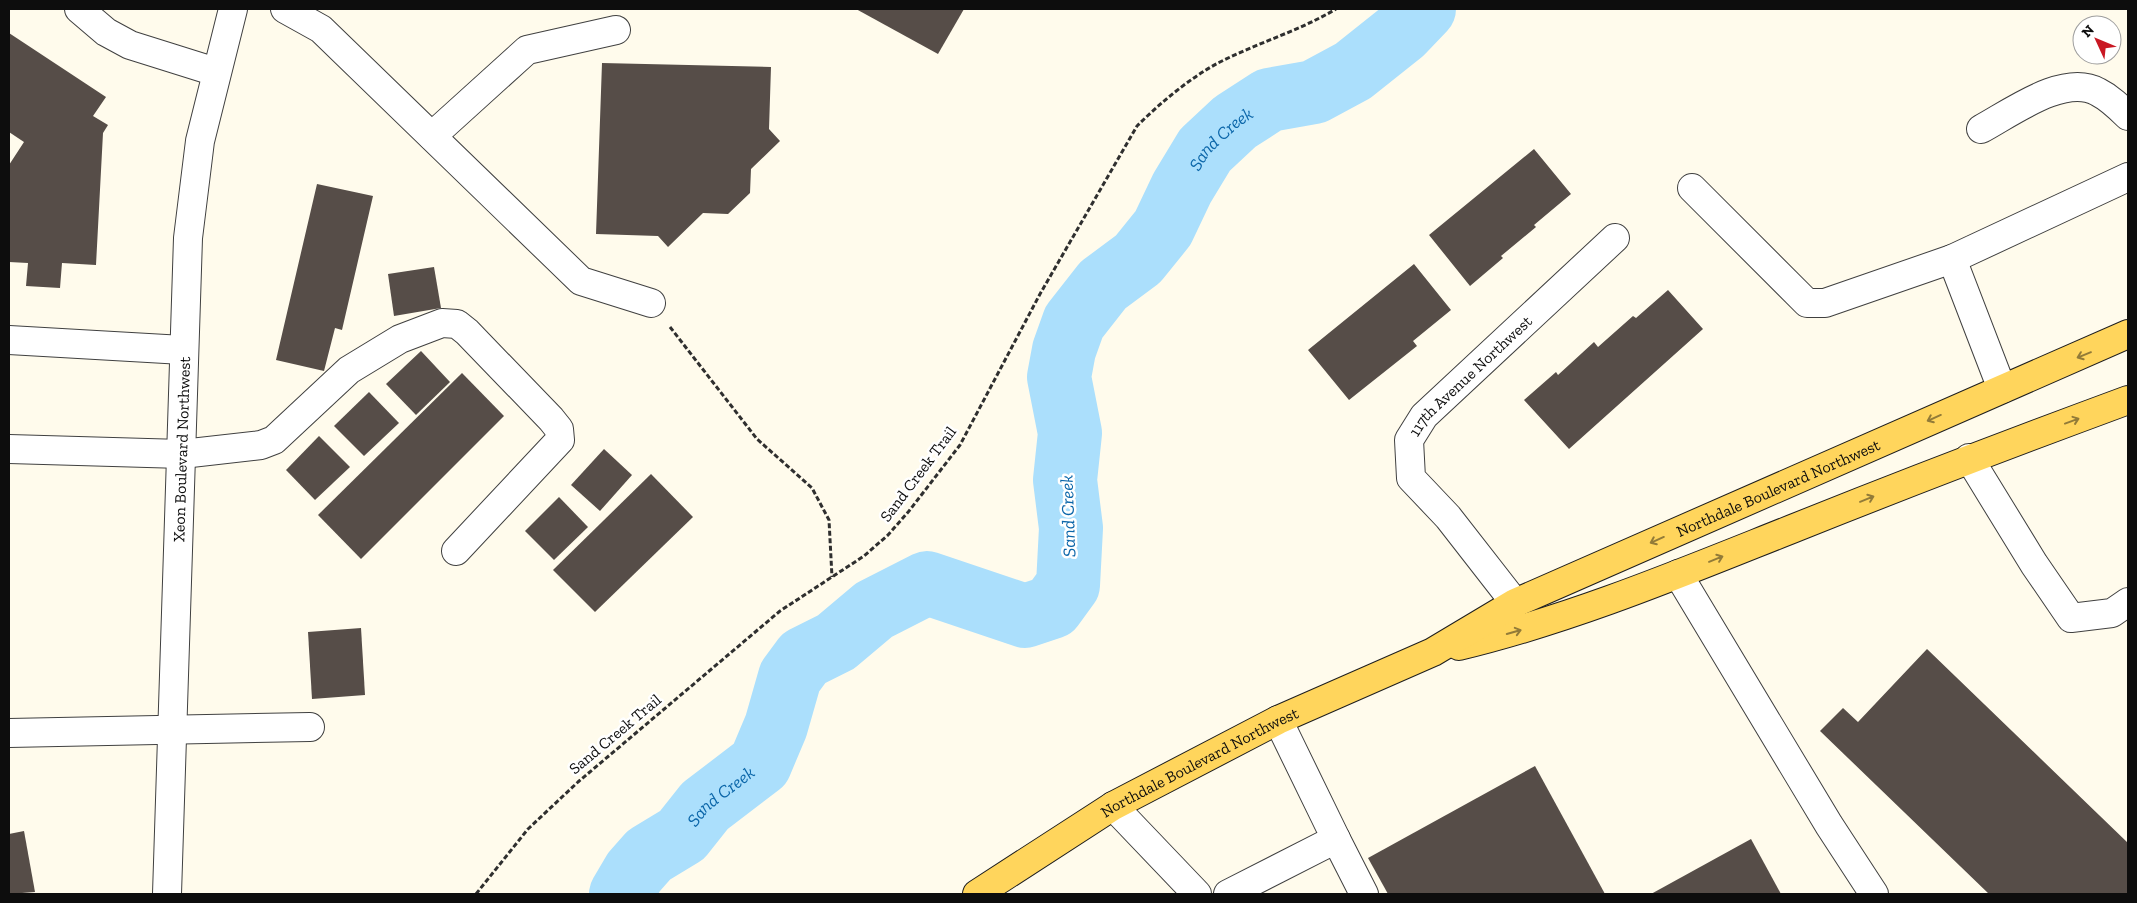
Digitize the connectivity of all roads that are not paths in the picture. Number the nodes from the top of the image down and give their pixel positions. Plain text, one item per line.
1 (79, 9) edge
2 (233, 9) edge
3 (285, 9) edge
4 (616, 30) dead end
5 (216, 72) junction
6 (2128, 116) edge
7 (1981, 129) dead end
8 (432, 136) junction
9 (2128, 177) edge
10 (1692, 188) dead end
11 (1615, 238) dead end
12 (1952, 259) junction
13 (651, 303) road end
14 (2128, 334) edge
15 (9, 340) edge
16 (183, 350) junction
17 (2002, 388) junction
18 (2128, 400) edge
19 (9, 449) edge
20 (182, 454) junction
21 (1968, 458) junction
22 (456, 551) dead end
23 (1678, 574) junction
24 (2128, 602) edge
25 (1515, 603) junction
26 (1433, 652) junction
27 (1278, 720) junction
28 (310, 727) dead end
29 (172, 729) junction
30 (9, 733) edge
31 (1113, 806) junction
32 (1336, 839) junction
33 (167, 894) edge
34 (977, 894) edge
35 (1197, 894) edge
36 (1228, 894) edge
37 (1364, 894) edge
38 (1874, 894) edge

1 - 5 street
2 - 5 street, Xeon Boulevard Northwest
3 - 8 street
4 - 8 street
5 - 16 street, Xeon Boulevard Northwest
6 - 7 street
8 - 13 street
9 - 12 street
10 - 12 street
11 - 25 street, 117th Avenue Northwest
12 - 17 street
14 -> 17 main road, Northdale Boulevard Northwest
15 - 16 street
16 - 20 street, Xeon Boulevard Northwest
17 -> 25 main road, Northdale Boulevard Northwest
21 -> 18 main road, Northdale Boulevard Northwest
19 - 20 street
20 - 22 street
20 - 29 street, Xeon Boulevard Northwest
23 -> 21 main road, Northdale Boulevard Northwest
21 - 24 street
26 -> 23 main road, Northdale Boulevard Northwest
23 - 38 street
25 - 26 main road, Northdale Boulevard Northwest
26 - 27 main road, Northdale Boulevard Northwest
27 - 31 main road, Northdale Boulevard Northwest
27 - 32 street
28 - 29 street
29 - 30 street
29 - 33 street, Xeon Boulevard Northwest
31 - 34 main road, Northdale Boulevard Northwest
31 - 35 street
32 - 36 street
32 - 37 street

